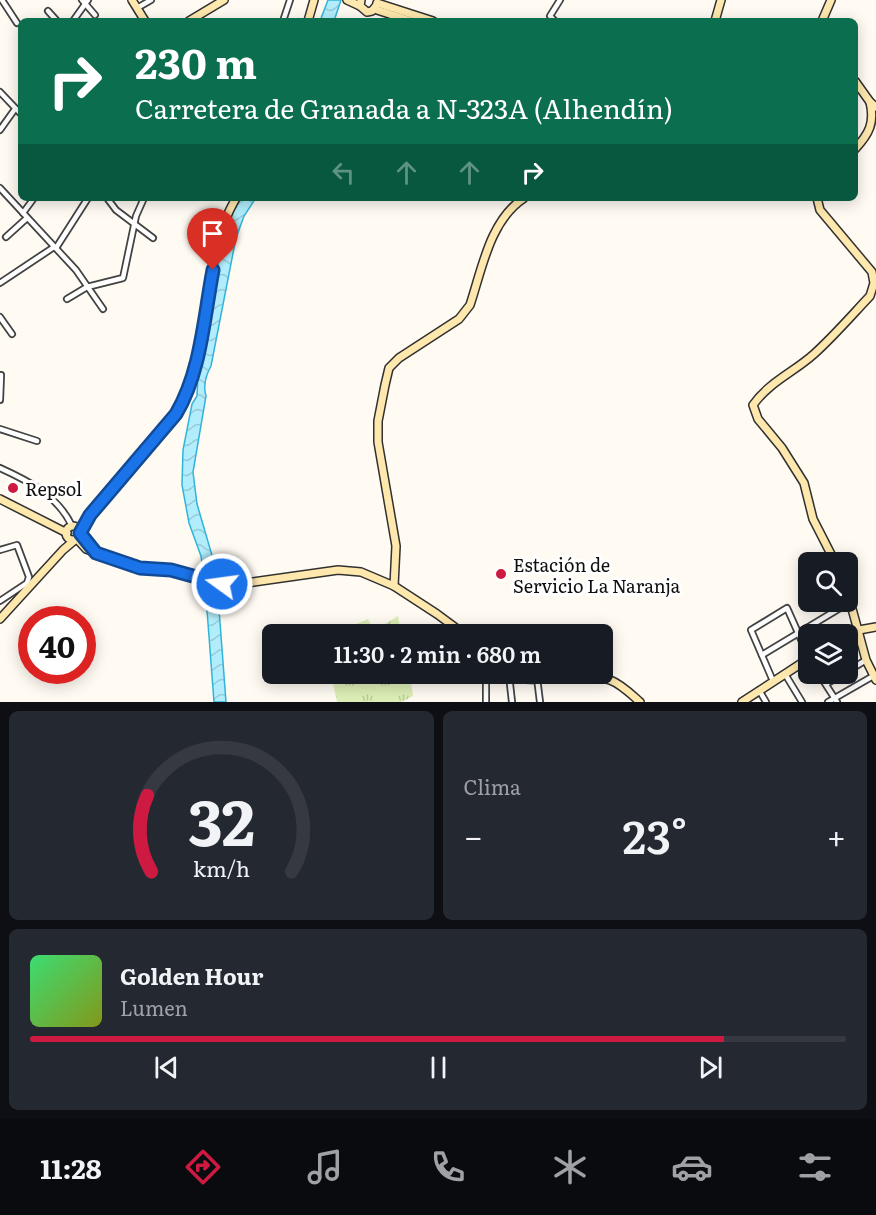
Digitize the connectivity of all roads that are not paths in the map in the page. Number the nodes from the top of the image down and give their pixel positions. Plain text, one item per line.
1 (2, 0) edge
2 (132, 0) edge
3 (151, 0) edge
4 (224, 0) edge
5 (290, 0) edge
6 (312, 0) edge
7 (346, 0) edge
8 (560, 0) edge
9 (721, 0) edge
10 (831, 0) edge
11 (85, 1) edge
12 (360, 3) edge
13 (376, 4) edge
14 (137, 8) junction
15 (48, 11) dead end
16 (95, 15) dead end
17 (54, 18) edge
18 (75, 18) edge
19 (143, 18) edge
20 (194, 18) edge
21 (284, 18) edge
22 (308, 18) edge
23 (405, 18) edge
24 (423, 18) edge
25 (552, 18) edge
26 (717, 18) edge
27 (823, 18) edge
28 (17, 23) dead end
29 (858, 85) edge
30 (0, 92) edge
31 (873, 105) edge
32 (18, 109) edge
33 (18, 111) edge
34 (0, 130) edge
35 (858, 145) edge
36 (0, 188) edge
37 (32, 201) edge
38 (86, 201) edge
39 (109, 201) edge
40 (143, 201) edge
41 (235, 201) edge
42 (519, 201) edge
43 (818, 201) edge
44 (25, 215) junction
45 (134, 224) junction
46 (6, 237) dead end
47 (153, 238) dead end
48 (55, 247) junction
49 (0, 283) edge
50 (87, 287) junction
51 (67, 299) dead end
52 (103, 309) dead end
53 (0, 317) edge
54 (12, 334) dead end
55 (1, 375) edge
56 (0, 400) edge
57 (0, 429) edge
58 (37, 441) dead end
59 (0, 468) edge
60 (0, 499) edge
61 (74, 533) junction
62 (0, 550) edge
63 (63, 550) junction
64 (830, 552) edge
65 (96, 553) junction
66 (394, 586) junction
67 (0, 601) edge
68 (829, 612) edge
69 (853, 612) edge
70 (0, 619) edge
71 (450, 624) edge
72 (811, 624) edge
73 (876, 627) edge
74 (859, 630) junction
75 (798, 633) joint
76 (762, 655) junction
77 (866, 660) junction
78 (798, 664) edge
79 (858, 665) edge
80 (785, 674) junction
81 (875, 676) edge
82 (613, 681) edge
83 (773, 681) junction
84 (486, 684) edge
85 (509, 684) edge
86 (538, 684) edge
87 (826, 684) edge
88 (759, 690) junction
89 (836, 700) edge
90 (486, 702) edge
91 (512, 702) edge
92 (540, 702) edge
93 (640, 702) edge
94 (742, 702) edge
95 (766, 702) edge
96 (802, 702) edge
97 (828, 702) edge

1 - 28 street
2 - 14 street
3 - 14 street
4 - 20 street
5 - 21 street
6 - 22 street
7 - 12 street
8 - 25 street
9 - 26 street
10 - 27 street
11 - 16 street
11 - 18 street
12 - 13 street
13 - 23 street
13 - 24 street
14 - 19 street
15 - 17 street
29 - 31 street
30 - 32 street
31 - 35 street
33 - 34 street
36 - 44 street
37 - 44 street
38 - 48 street
39 - 45 street
40 - 45 street
41 - 61 street
42 - 66 street
43 - 64 street
44 - 46 street
44 - 48 street
45 - 47 street
45 - 50 street
48 - 49 street
48 - 50 street
50 - 51 street
50 - 52 street
53 - 54 street
55 - 56 street
57 - 58 street
59 - 61 street
60 - 61 street
61 - 63 street
61 - 65 street
62 - 67 street
63 - 65 street
63 - 70 street
65 - 66 street
66 - 71 street
68 - 72 street
69 - 74 street
73 - 74 street
74 - 77 street
75 - 76 street
75 - 76 street
76 - 83 street
77 - 79 street
77 - 81 street
78 - 80 street
80 - 83 street
80 - 96 street
81 - 89 street
82 - 93 street
83 - 88 street
84 - 90 street
85 - 91 street
86 - 92 street
87 - 89 street
88 - 94 street
88 - 95 street
89 - 97 street

